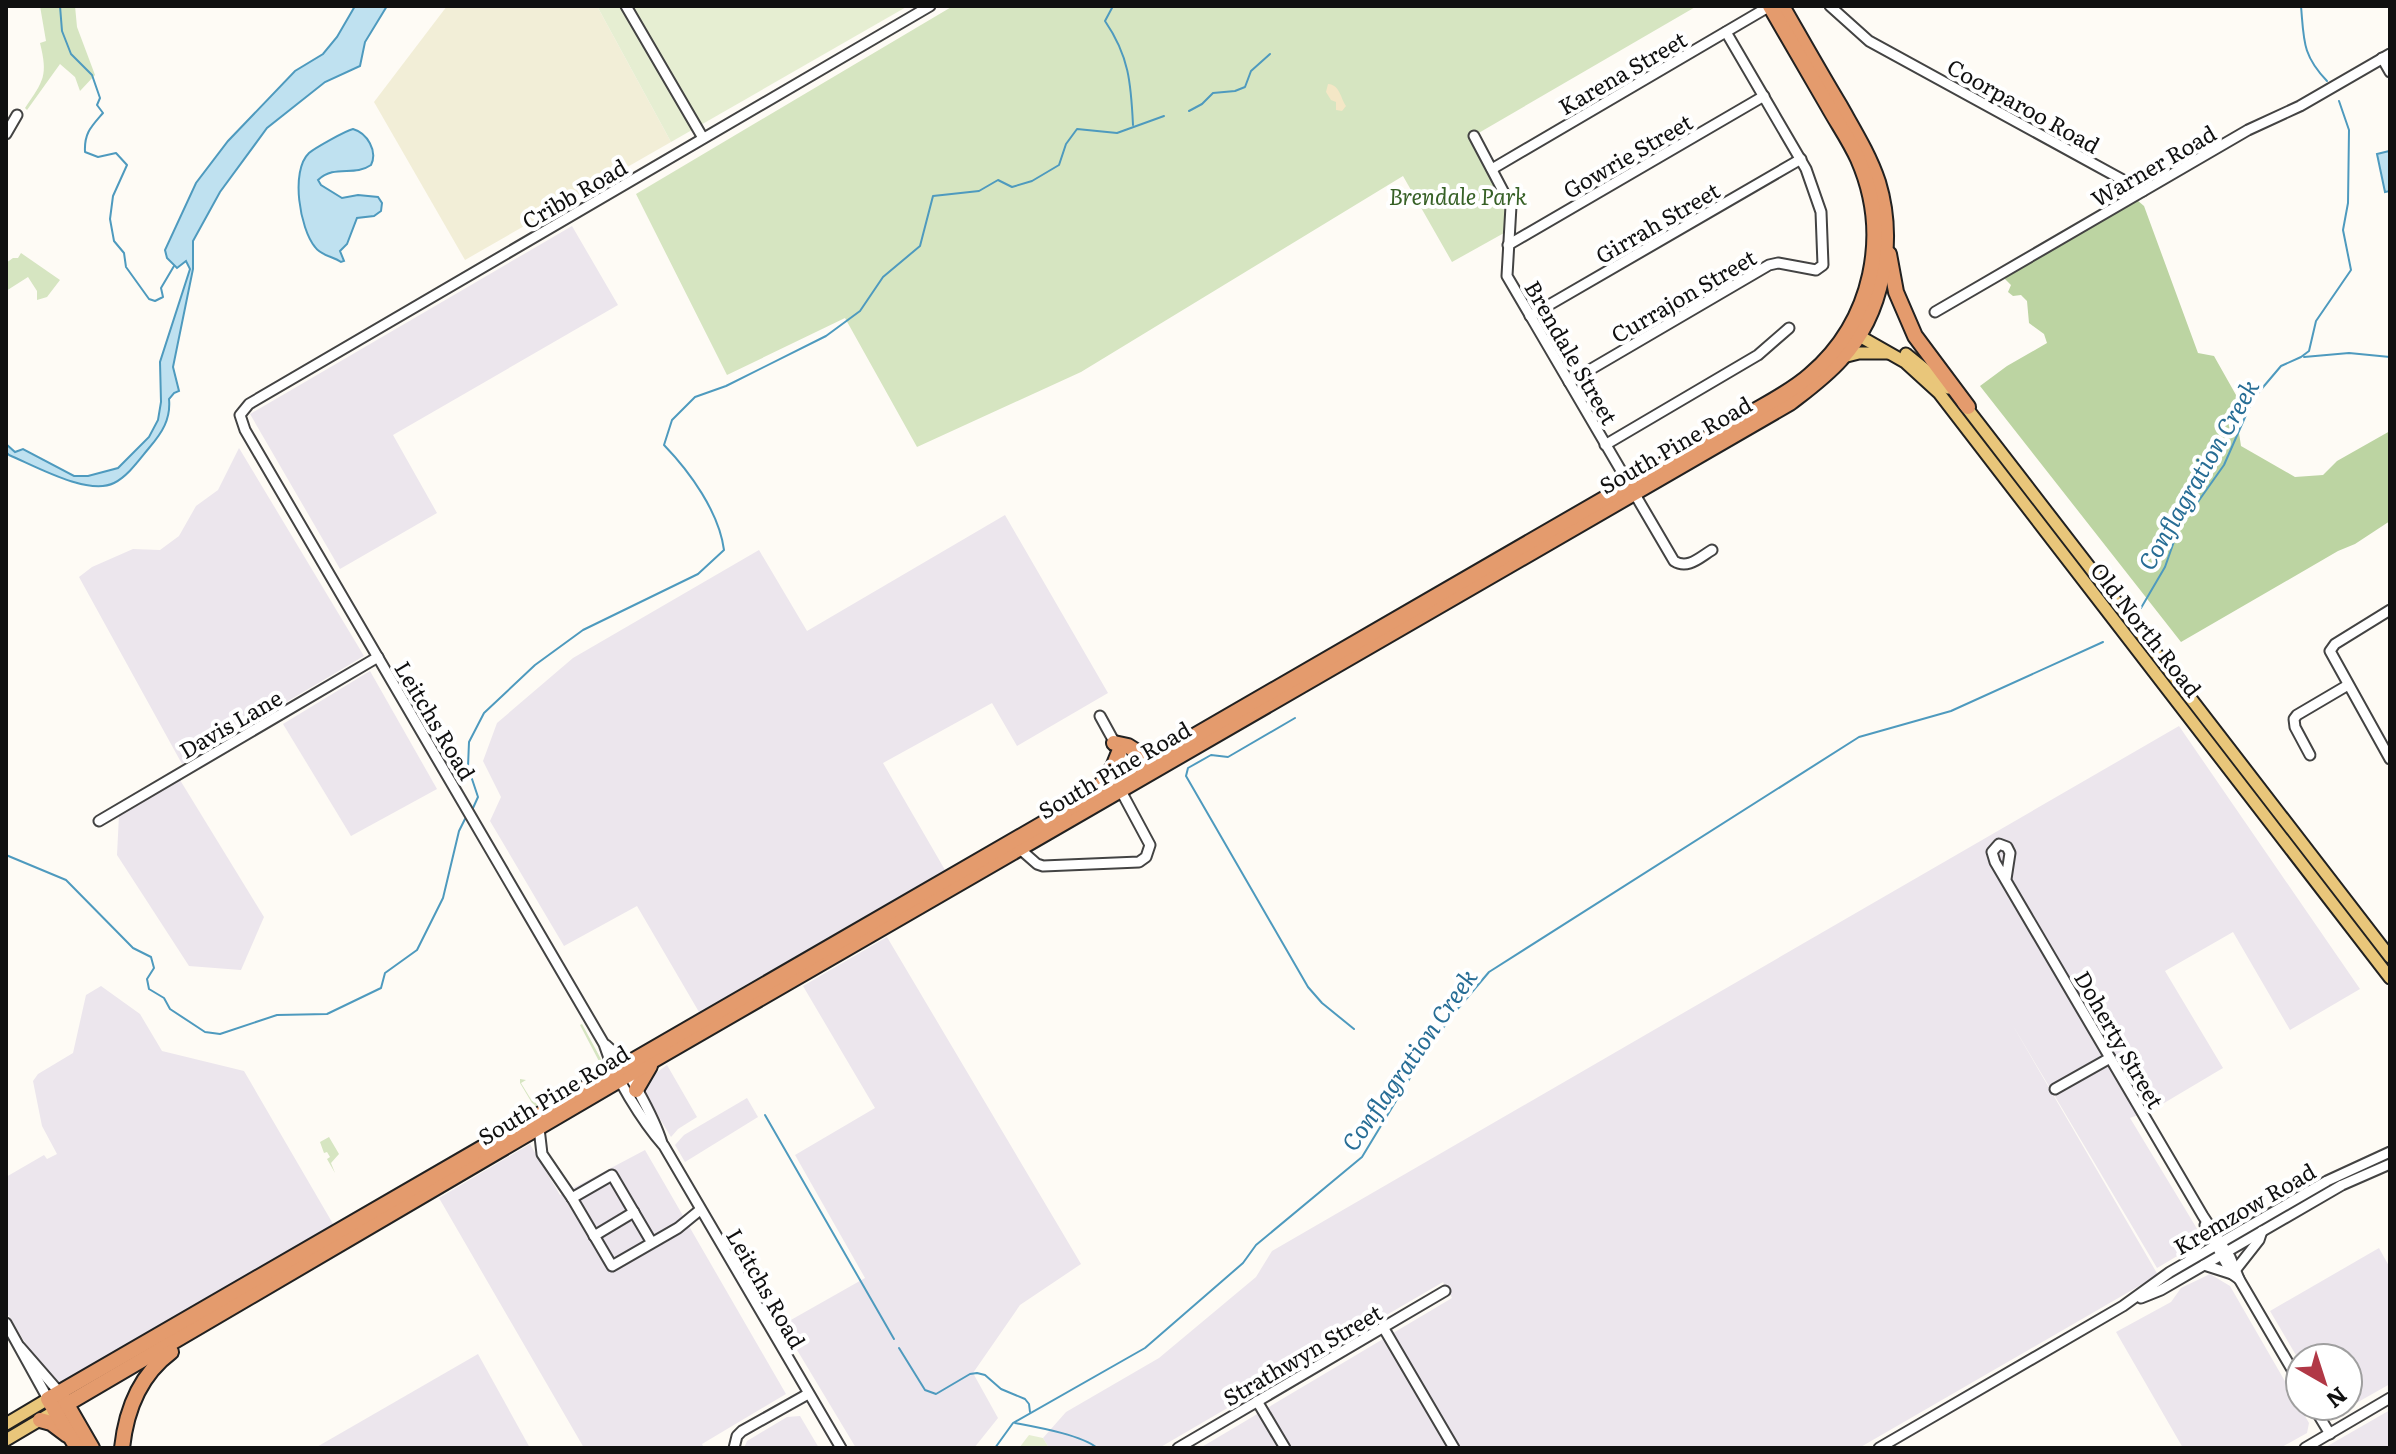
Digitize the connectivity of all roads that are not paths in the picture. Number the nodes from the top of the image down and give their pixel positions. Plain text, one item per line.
1 (626, 6) edge
2 (930, 6) edge
3 (1770, 6) edge
4 (1782, 6) edge
5 (1830, 6) edge
6 (1839, 6) edge
7 (1726, 32) junction
8 (1887, 50) junction
9 (2386, 56) edge
10 (2390, 72) edge
11 (1764, 96) junction
12 (17, 115) dead end
13 (6, 134) edge
14 (1474, 136) dead end
15 (703, 138) junction
16 (1801, 159) junction
17 (1492, 169) junction
18 (2143, 191) junction
19 (1886, 234) junction
20 (1508, 245) junction
21 (1935, 312) dead end
22 (1530, 316) junction
23 (1789, 328) dead end
24 (1856, 329) junction
25 (1892, 353) junction
26 (1843, 357) junction
27 (1569, 382) junction
28 (1968, 407) junction
29 (240, 415) joint
30 (1605, 445) junction
31 (1631, 489) junction
32 (2050, 526) junction
33 (1712, 550) dead end
34 (2388, 615) edge
35 (378, 657) junction
36 (2348, 685) junction
37 (1100, 716) dead end
38 (1116, 747) junction
39 (2310, 755) dead end
40 (2390, 759) edge
41 (1150, 760) junction
42 (1134, 776) junction
43 (1098, 790) junction
44 (1121, 791) junction
45 (99, 821) dead end
46 (1020, 849) junction
47 (2006, 879) dead end
48 (881, 923) junction
49 (2390, 957) edge
50 (2390, 978) edge
51 (777, 983) junction
52 (2110, 1058) junction
53 (652, 1061) junction
54 (622, 1073) junction
55 (2055, 1089) dead end
56 (636, 1090) junction
57 (539, 1128) junction
58 (664, 1146) junction
59 (2390, 1152) edge
60 (2390, 1164) edge
61 (572, 1198) junction
62 (700, 1210) junction
63 (634, 1212) junction
64 (2209, 1227) junction
65 (2262, 1231) junction
66 (2236, 1234) junction
67 (594, 1236) junction
68 (652, 1243) junction
69 (2221, 1249) junction
70 (2189, 1261) junction
71 (2204, 1265) junction
72 (2236, 1274) junction
73 (1445, 1291) dead end
74 (2123, 1306) junction
75 (6, 1323) edge
76 (1383, 1327) junction
77 (183, 1336) junction
78 (2284, 1356) edge
79 (808, 1394) junction
80 (2390, 1398) edge
81 (1257, 1401) junction
82 (57, 1402) junction
83 (40, 1420) junction
84 (2323, 1422) edge
85 (6, 1424) edge
86 (2330, 1434) junction
87 (6, 1440) edge
88 (74, 1442) edge
89 (92, 1448) edge
90 (122, 1448) edge
91 (734, 1448) edge
92 (841, 1448) edge
93 (1178, 1448) edge
94 (1285, 1448) edge
95 (1454, 1448) edge
96 (1879, 1448) edge
97 (2305, 1448) edge

1 - 15 street
2 - 15 street, Cribb Road
3 - 7 street, Karena Street
3 - 24 highway, South Pine Road
4 - 19 highway, South Pine Road
5 - 8 street, Coorparoo Road
6 - 8 street, Coorparoo Road
7 - 11 street
7 - 17 street, Karena Street
8 - 18 street, Coorparoo Road
9 - 10 street
9 - 18 street, Warner Road
11 - 16 street
11 - 20 street, Gowrie Street
12 - 13 street
14 - 17 street, Brendale Street
15 - 29 street, Cribb Road
16 - 22 street, Girrah Street
16 - 27 street, Currajon Street
17 - 20 street, Brendale Street
18 - 21 street, Warner Road
19 - 24 highway, South Pine Road
19 - 28 highway
20 - 22 street, Brendale Street
22 - 27 street, Brendale Street
23 - 30 street
24 - 25 main road, Old North Road
24 - 26 highway, South Pine Road
24 - 28 main road, Old North Road
24 - 31 highway, South Pine Road
25 - 26 main road
25 - 32 main road, Old North Road
26 - 31 highway, South Pine Road
27 - 30 street, Brendale Street
28 - 32 main road, Old North Road
29 - 35 street, Leitchs Road
30 - 31 street, Brendale Street
31 - 33 street, Brendale Street
31 - 41 highway, South Pine Road
31 - 42 highway, South Pine Road
32 - 49 main road, Old North Road
32 - 50 main road, Old North Road
34 - 36 street
35 - 45 street, Davis Lane
35 - 54 street, Leitchs Road
36 - 39 street
36 - 40 street
37 - 38 street
38 - 41 highway
38 - 42 street
38 - 43 highway
41 - 42 highway, South Pine Road
42 - 43 highway, South Pine Road
42 - 44 highway, South Pine Road
43 - 48 highway, South Pine Road
44 - 46 highway, South Pine Road
44 - 46 street
46 - 48 highway, South Pine Road
47 - 52 street, Doherty Street
48 - 51 highway, South Pine Road
51 - 53 highway, South Pine Road
51 - 54 highway, South Pine Road
52 - 55 street
52 - 64 street, Doherty Street
53 - 54 highway, South Pine Road
53 - 56 highway
54 - 56 street, Leitchs Road
54 - 57 highway, South Pine Road
54 - 58 street, Leitchs Road
54 - 82 highway, South Pine Road
56 - 58 street, Leitchs Road
57 - 61 street
57 - 77 highway, South Pine Road
58 - 62 street, Leitchs Road
59 - 66 street, Kremzow Road
60 - 65 street, Kremzow Road
61 - 63 street
61 - 67 street
62 - 68 street
62 - 79 street, Leitchs Road
63 - 67 street
63 - 68 street
64 - 66 street
64 - 69 street, Doherty Street
64 - 70 street
65 - 69 street, Kremzow Road
65 - 72 street
66 - 69 street, Kremzow Road
67 - 68 street
69 - 70 street, Kremzow Road
69 - 71 street, Kremzow Road
69 - 72 street, Doherty Street
70 - 74 street, Kremzow Road
71 - 72 street
71 - 74 street, Kremzow Road
72 - 78 street, Doherty Street
73 - 76 street, Strathwyn Street
74 - 96 street, Kremzow Road
75 - 82 street
76 - 81 street, Strathwyn Street
76 - 95 street
77 - 82 highway, South Pine Road
77 - 90 highway
79 - 91 street
79 - 92 street, Leitchs Road
80 - 86 street
81 - 93 street, Strathwyn Street
81 - 94 street
82 - 83 main road
82 - 85 main road
82 - 88 highway
82 - 89 highway
83 - 87 main road
83 - 88 highway
84 - 86 street
86 - 97 street

